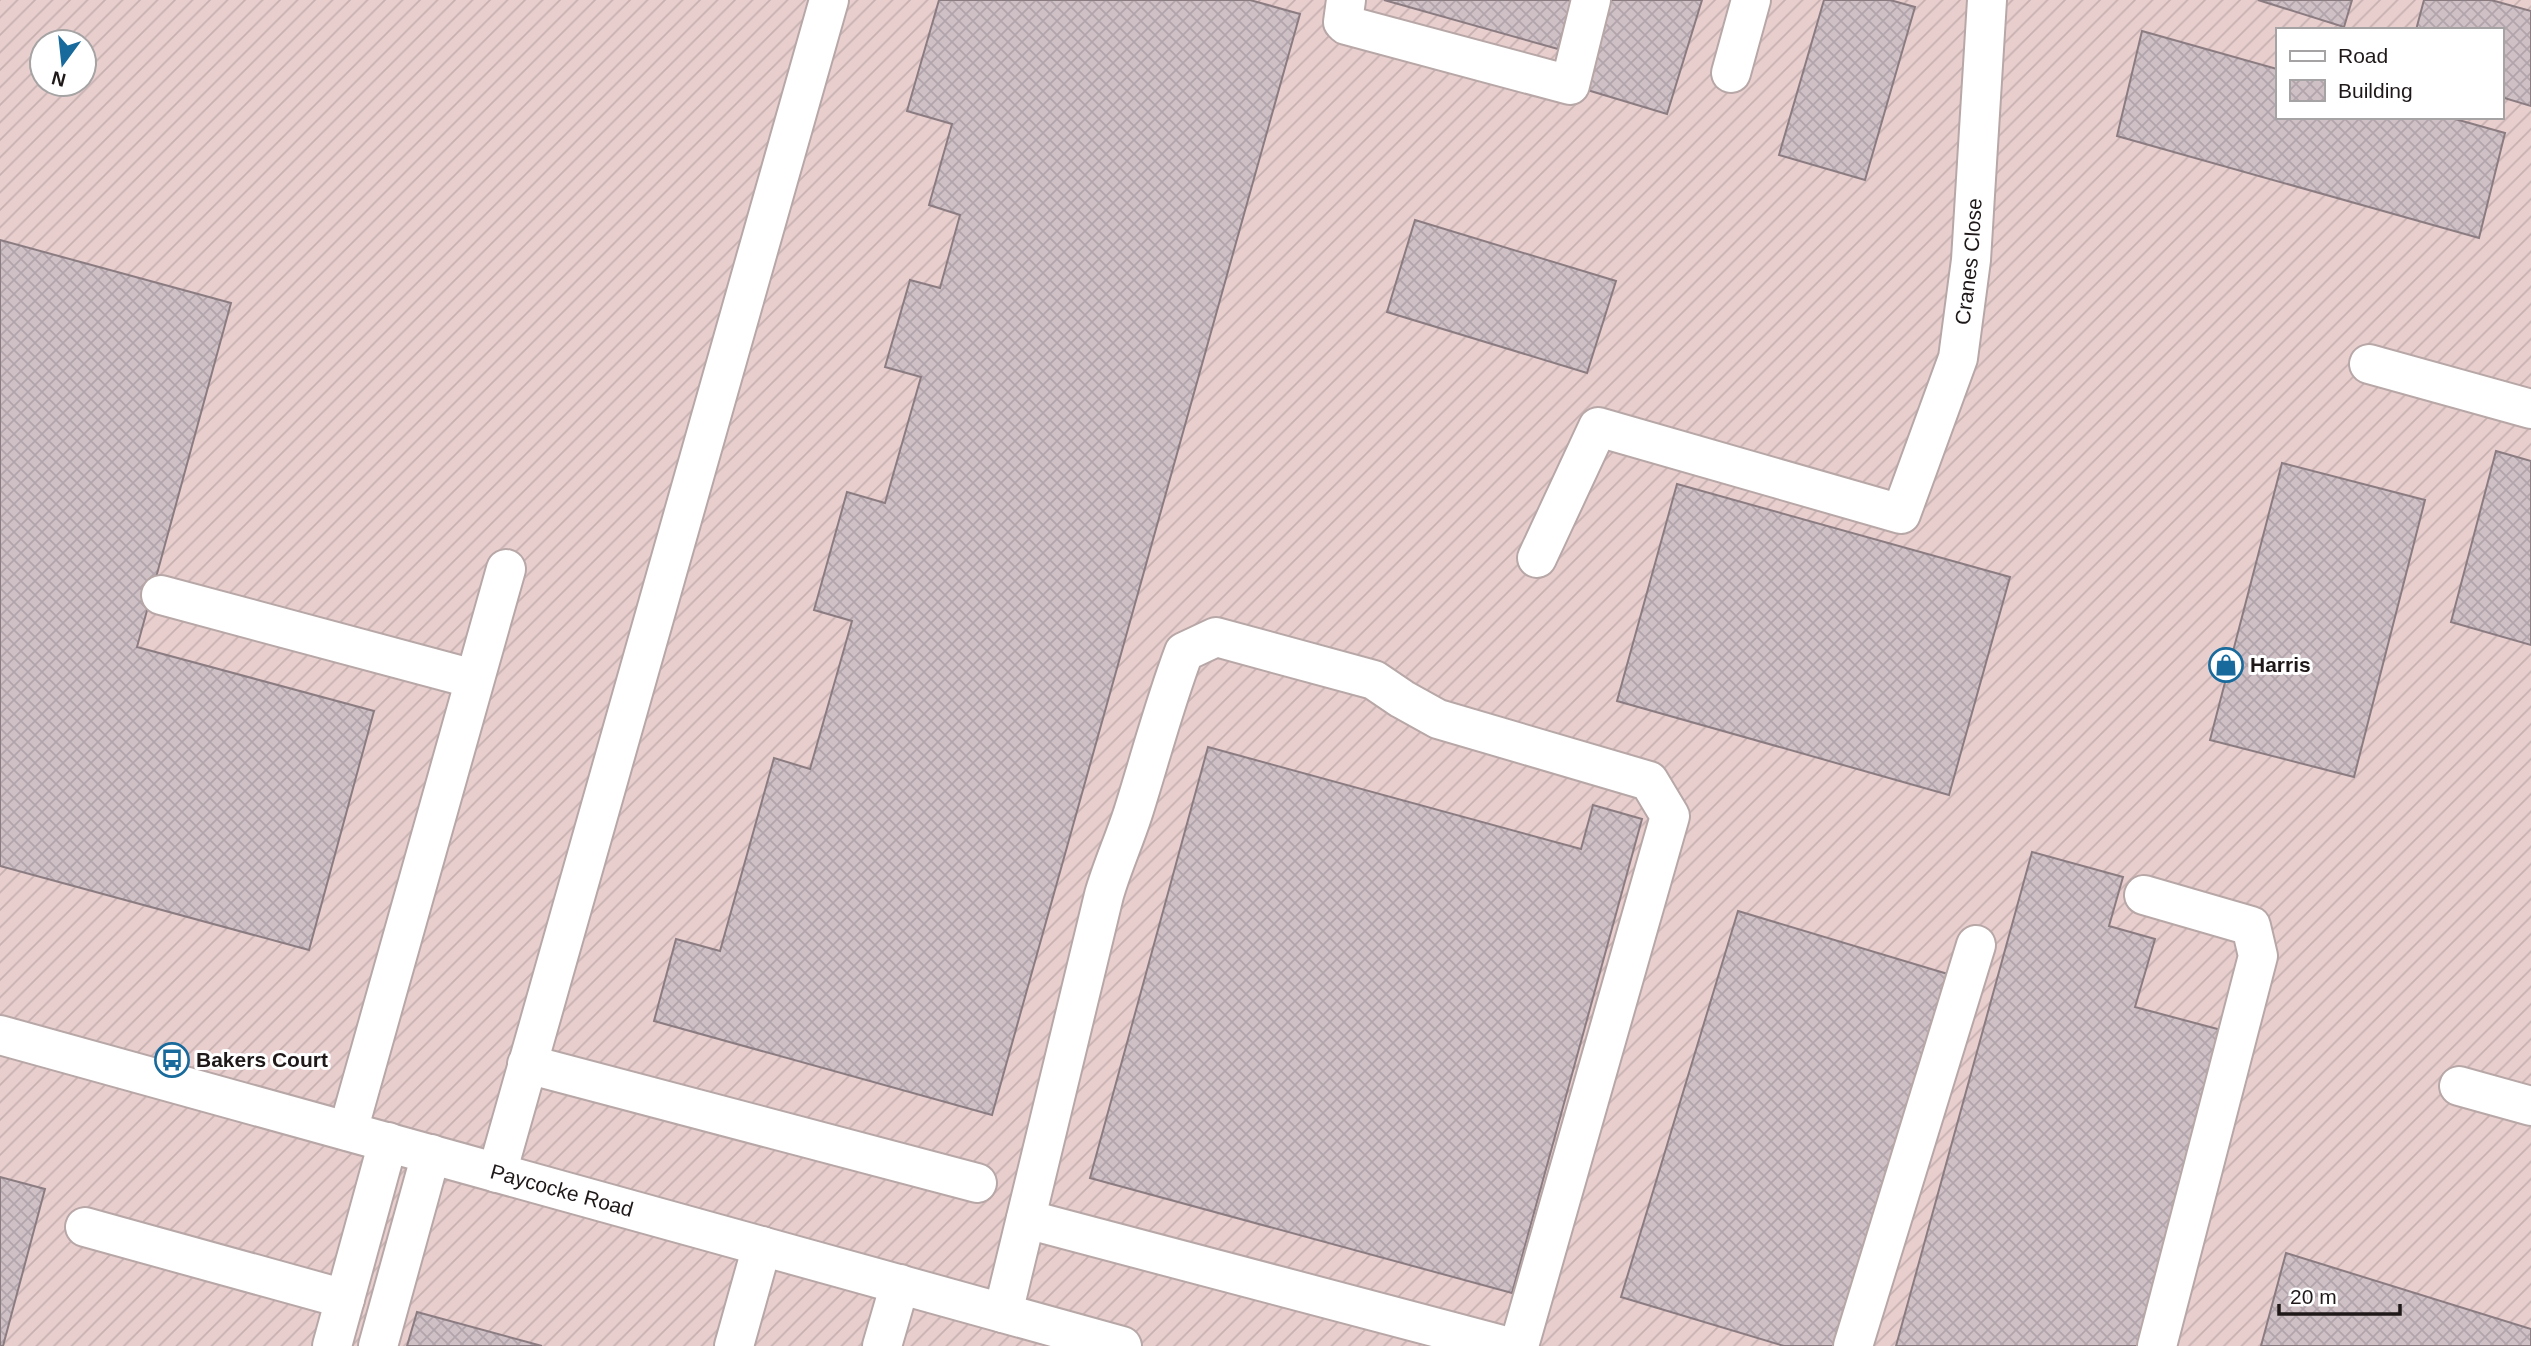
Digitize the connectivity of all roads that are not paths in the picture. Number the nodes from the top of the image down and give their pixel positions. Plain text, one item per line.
1 (829, 0) edge
2 (1346, 0) edge
3 (1591, 0) edge
4 (1751, 0) edge
5 (1987, 0) edge
6 (1731, 73) dead end
7 (2369, 364) dead end
8 (2531, 409) edge
9 (1537, 558) dead end
10 (506, 569) dead end
11 (161, 595) dead end
12 (474, 679) junction
13 (2144, 895) dead end
14 (1976, 945) dead end
15 (0, 1035) edge
16 (527, 1064) junction
17 (2459, 1086) dead end
18 (2531, 1107) edge
19 (348, 1131) junction
20 (388, 1142) junction
21 (431, 1154) junction
22 (497, 1172) junction
23 (977, 1183) dead end
24 (1026, 1219) junction
25 (85, 1227) dead end
26 (762, 1246) junction
27 (900, 1284) junction
28 (345, 1299) junction
29 (1003, 1313) junction
30 (332, 1346) edge
31 (377, 1346) edge
32 (734, 1346) edge
33 (882, 1346) edge
34 (1122, 1346) edge
35 (1506, 1346) edge
36 (1519, 1346) edge
37 (1853, 1346) edge
38 (2157, 1346) edge

1 - 16 street
2 - 3 street
4 - 6 street
5 - 9 street, Cranes Close
7 - 8 street
10 - 12 street
11 - 12 street
12 - 19 street
13 - 38 street
14 - 37 street
15 - 19 street, Paycocke Road
16 - 22 street
16 - 23 street
17 - 18 street
19 - 20 street, Paycocke Road
20 - 21 street, Paycocke Road
20 - 28 street
21 - 22 street, Paycocke Road
21 - 31 street
22 - 26 street, Paycocke Road
24 - 29 street
24 - 35 street
24 - 36 street
25 - 28 street
26 - 27 street, Paycocke Road
26 - 32 street
27 - 29 street, Paycocke Road
27 - 33 street
28 - 30 street
29 - 34 street, Paycocke Road

